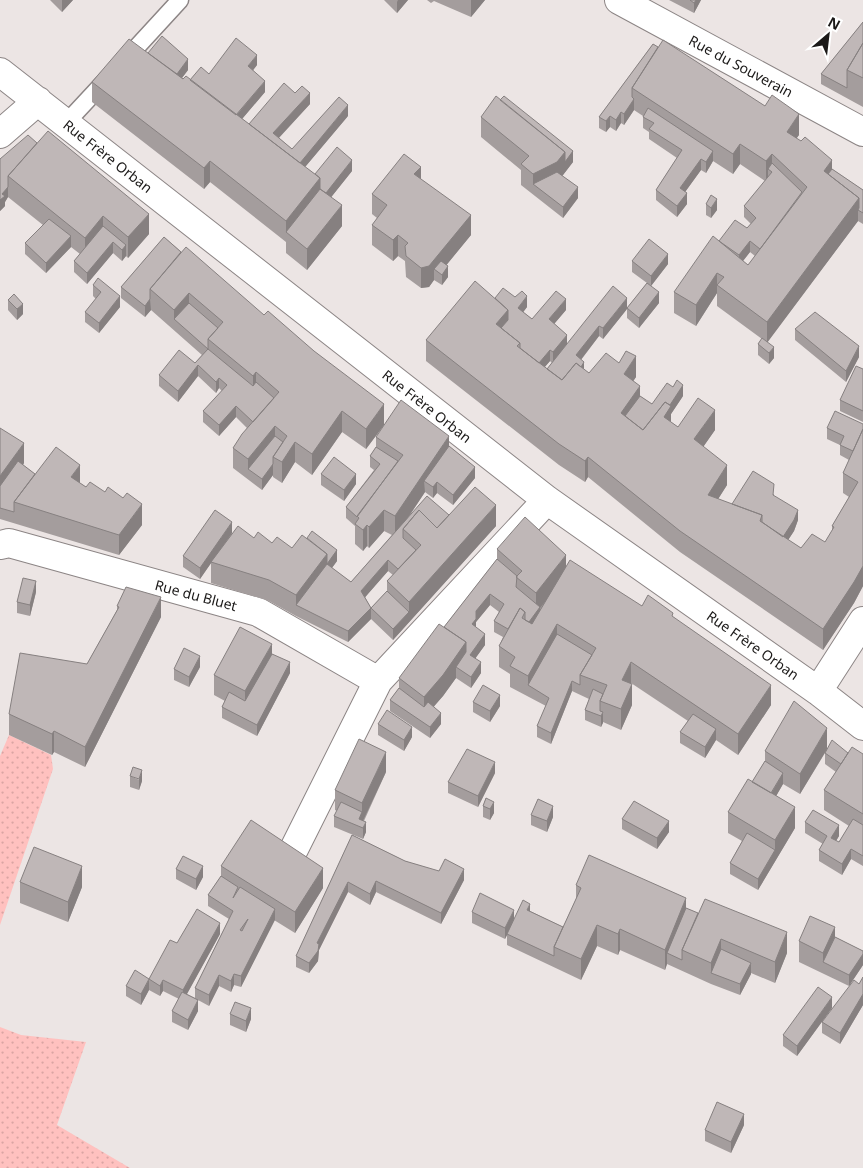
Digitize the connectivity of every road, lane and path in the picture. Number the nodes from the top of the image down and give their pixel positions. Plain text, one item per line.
1 (180, 0) edge
2 (619, 0) edge
3 (0, 72) edge
4 (38, 101) junction
5 (66, 123) junction
6 (863, 132) edge
7 (0, 134) edge
8 (547, 500) junction
9 (0, 545) edge
10 (863, 621) edge
11 (378, 681) junction
12 (818, 691) junction
13 (863, 726) edge
14 (294, 849) edge

1 - 5 lane
2 - 6 street, Rue du Souverain
3 - 4 street, Rue Frère Orban
4 - 5 street, Rue Frère Orban
4 - 7 street
5 - 8 street, Rue Frère Orban
8 - 11 street
8 - 12 street, Rue Frère Orban
9 - 11 street, Rue du Bluet
10 - 12 street
11 - 14 street
12 - 13 street, Rue Frère Orban

